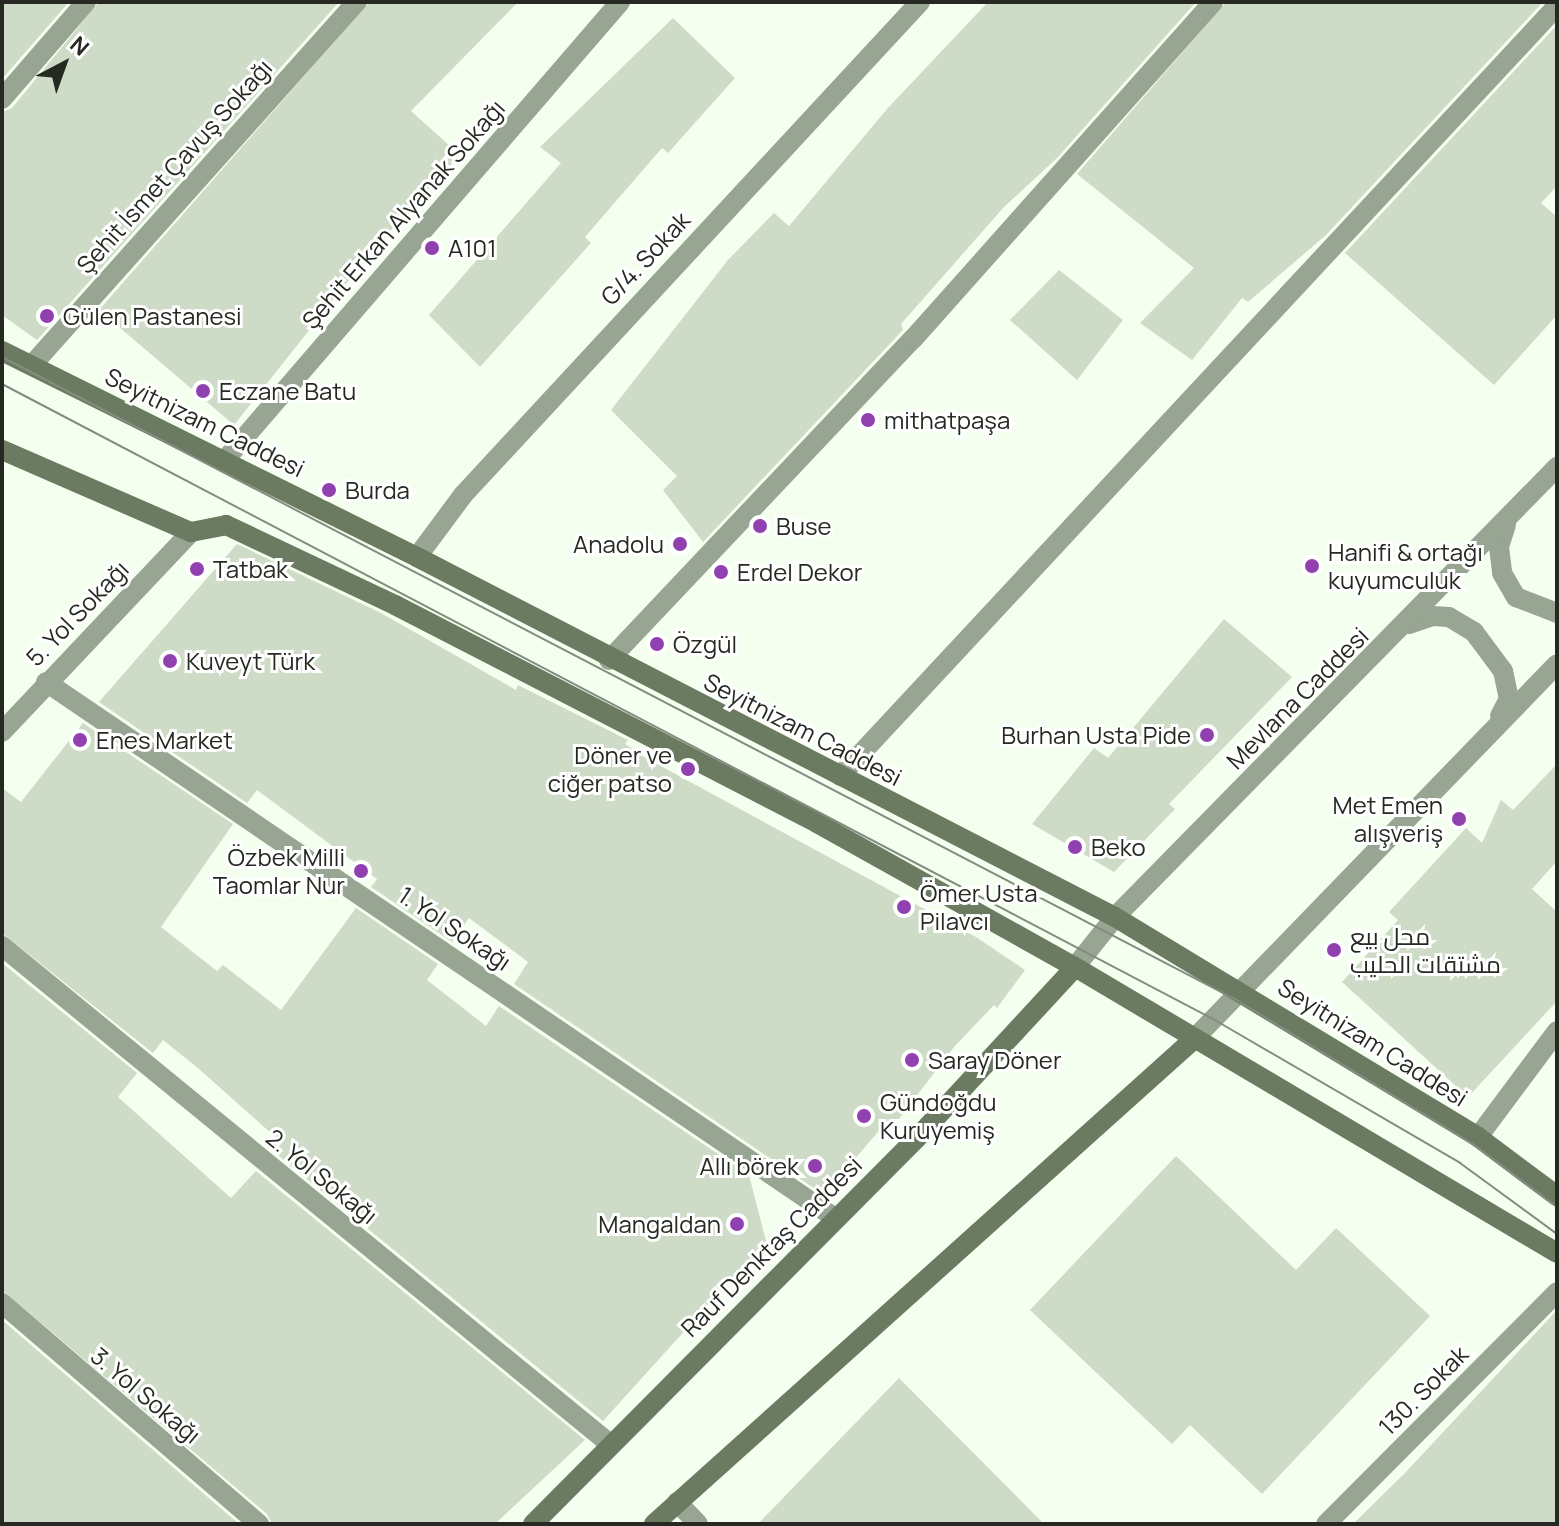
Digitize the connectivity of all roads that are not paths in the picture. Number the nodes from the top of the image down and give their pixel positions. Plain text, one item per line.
1 (86, 2) edge
2 (356, 2) edge
3 (620, 2) edge
4 (920, 2) edge
5 (1213, 2) edge
6 (1557, 6) edge
7 (2, 99) edge
8 (2, 351) edge
9 (32, 365) junction
10 (2, 450) edge
11 (225, 460) junction
12 (1557, 467) edge
13 (1509, 518) junction
14 (191, 532) junction
15 (417, 557) junction
16 (1557, 613) edge
17 (1406, 625) junction
18 (609, 660) junction
19 (1557, 664) edge
20 (46, 682) junction
21 (1493, 730) junction
22 (2, 732) edge
23 (840, 776) junction
24 (1115, 917) junction
25 (2, 946) edge
26 (1075, 967) junction
27 (1242, 992) junction
28 (1557, 1031) edge
29 (1195, 1038) junction
30 (1478, 1137) junction
31 (1557, 1196) edge
32 (835, 1218) junction
33 (1557, 1253) edge
34 (1557, 1292) edge
35 (2, 1303) edge
36 (610, 1444) junction
37 (677, 1502) junction
38 (259, 1524) edge
39 (533, 1524) edge
40 (654, 1524) edge
41 (698, 1524) edge
42 (1326, 1524) edge

1 - 7 street
2 - 9 street, Şehit İsmet Çavuş Sokağı
3 - 11 street, Şehit Erkan Alyanak Sokağı
4 - 15 street, G/4. Sokak
5 - 18 street
6 - 23 street
8 - 9 main road, Seyitnizam Caddesi
9 - 11 main road, Seyitnizam Caddesi
10 - 14 main road
11 - 15 main road, Seyitnizam Caddesi
12 - 13 street, Mevlana Caddesi
13 - 16 street
13 - 17 street, Mevlana Caddesi
14 - 20 street, 5. Yol Sokağı
14 - 26 main road
15 - 18 main road, Seyitnizam Caddesi
17 - 21 street
17 - 24 street, Mevlana Caddesi
18 - 23 main road, Seyitnizam Caddesi
19 - 21 street
20 - 22 street, 5. Yol Sokağı
20 - 32 street, 1. Yol Sokağı
21 - 27 street
23 - 24 main road, Seyitnizam Caddesi
24 - 26 street, Mevlana Caddesi
24 - 27 main road, Seyitnizam Caddesi
25 - 36 street, 2. Yol Sokağı
26 - 29 main road
26 - 32 main road, Rauf Denktaş Caddesi
27 - 29 street
27 - 30 main road, Seyitnizam Caddesi
28 - 30 street
29 - 33 main road
29 - 37 main road
30 - 31 main road, Seyitnizam Caddesi
32 - 36 main road, Rauf Denktaş Caddesi
34 - 42 street, 130. Sokak
35 - 38 street, 3. Yol Sokağı
36 - 39 main road, Rauf Denktaş Caddesi
37 - 40 main road
37 - 41 street

